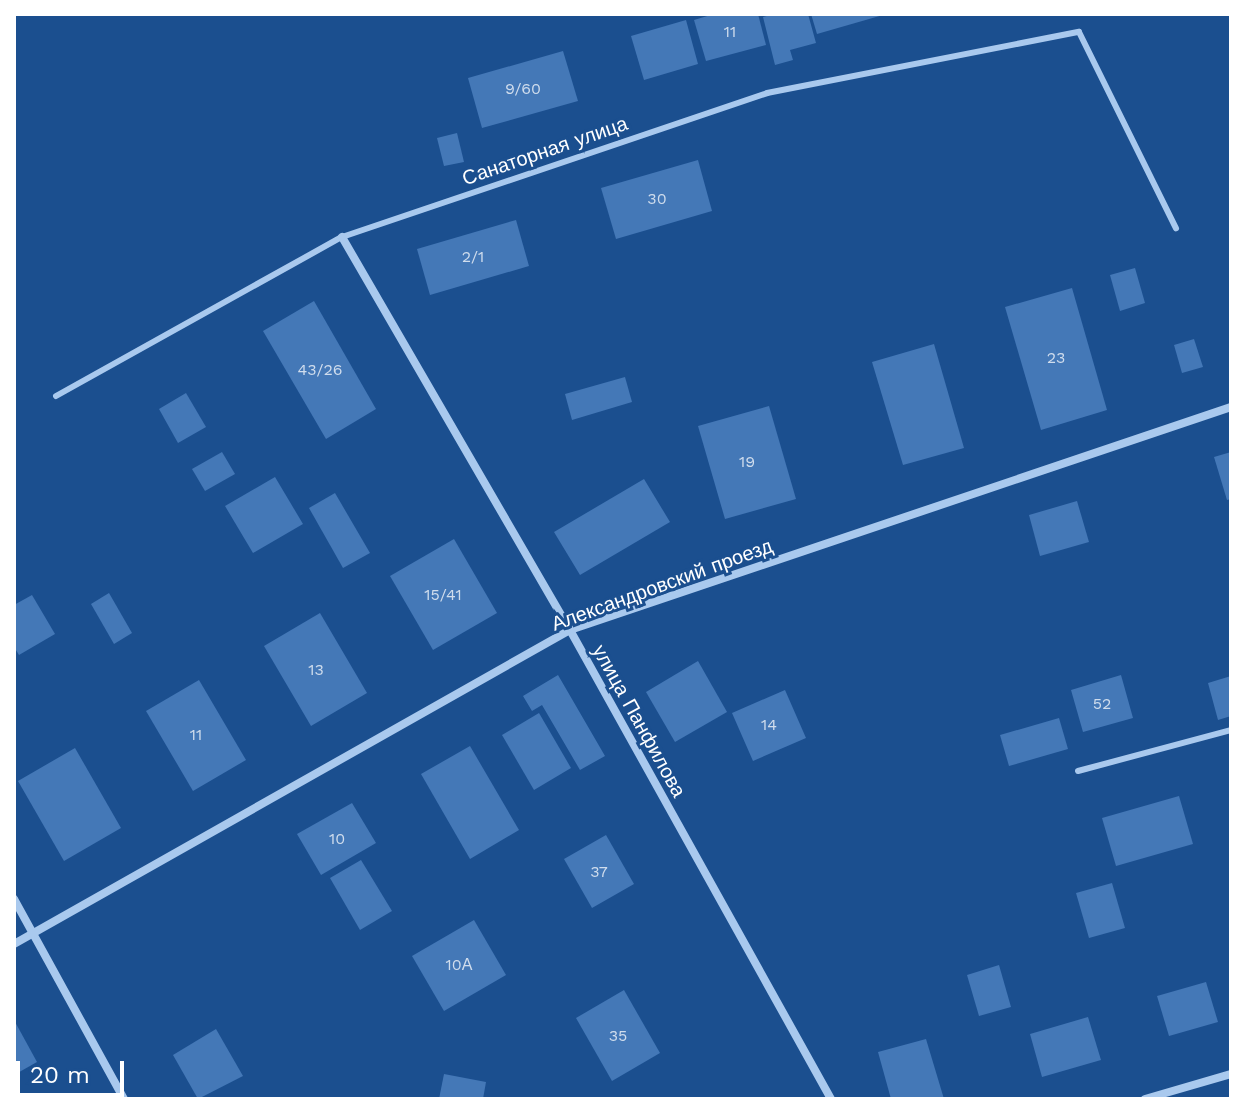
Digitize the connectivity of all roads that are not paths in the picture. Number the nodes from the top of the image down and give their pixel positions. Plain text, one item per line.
1 (1176, 228) dead end
2 (342, 237) junction
3 (56, 396) dead end
4 (1231, 407) edge
5 (570, 630) junction
6 (1231, 730) edge
7 (1078, 771) dead end
8 (14, 899) edge
9 (34, 933) junction
10 (14, 944) edge
11 (1231, 1074) edge
12 (124, 1099) edge
13 (831, 1099) edge
14 (1145, 1099) edge

1 - 2 lane, Санаторная улица
2 - 3 lane, Санаторная улица
2 - 5 street, улица Панфилова
4 - 5 street, Александровский проезд
5 - 9 street, Александровский проезд
5 - 13 street, улица Панфилова
6 - 7 lane
8 - 9 street
9 - 10 street, Александровский проезд
9 - 12 street
11 - 14 street

